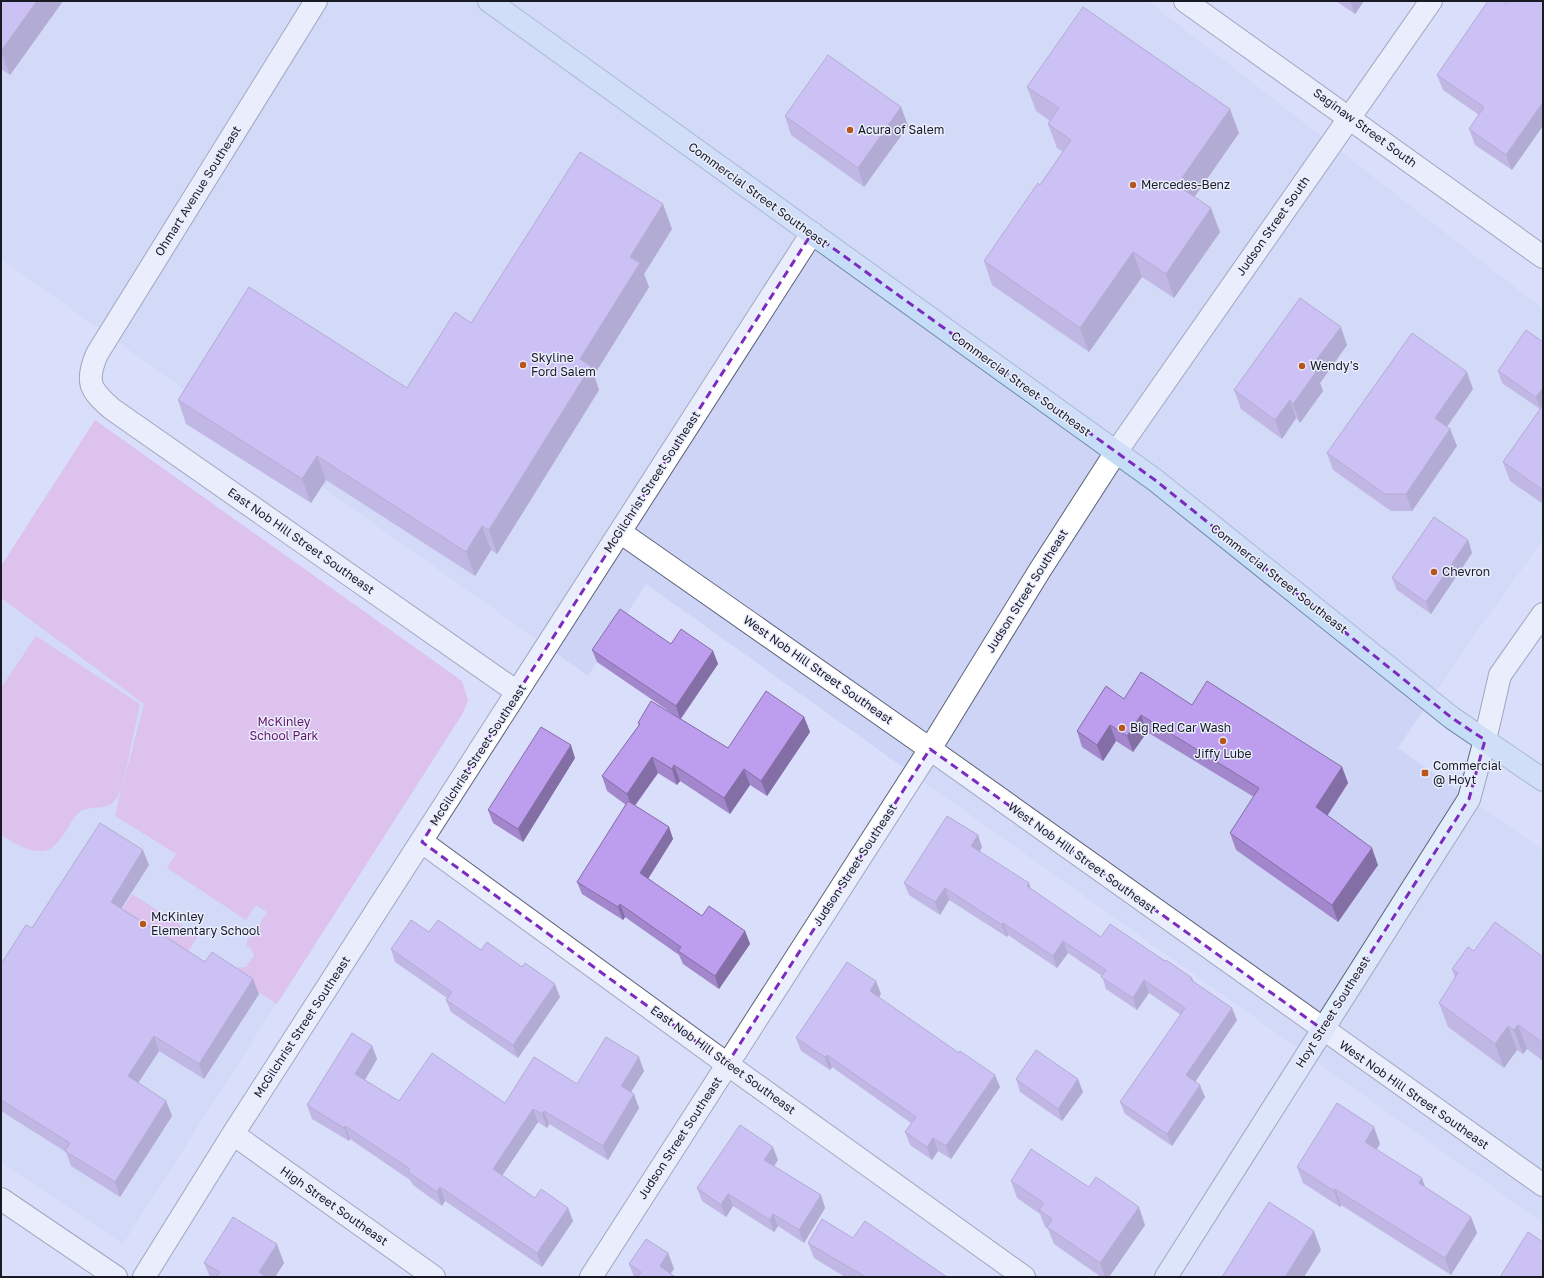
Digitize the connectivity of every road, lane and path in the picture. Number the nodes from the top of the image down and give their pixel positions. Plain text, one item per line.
1 (316, 1) edge
2 (489, 1) edge
3 (1185, 1) edge
4 (1431, 1) edge
5 (1349, 117) junction
6 (812, 233) junction
7 (1543, 257) edge
8 (90, 384) joint
9 (1116, 452) junction
10 (620, 532) junction
11 (1543, 614) edge
12 (518, 692) junction
13 (1485, 740) junction
14 (930, 748) junction
15 (1543, 780) edge
16 (422, 842) junction
17 (1322, 1029) junction
18 (727, 1064) junction
19 (234, 1134) junction
20 (1543, 1185) edge
21 (1, 1199) edge
22 (116, 1277) edge
23 (144, 1277) edge
24 (434, 1277) edge
25 (591, 1277) edge
26 (1024, 1277) edge
27 (1166, 1277) edge

1 - 8 street, Ohmart Avenue Southeast
2 - 6 main road, Commercial Street Southeast
3 - 5 street, Saginaw Street South
4 - 5 street, Judson Street South
5 - 7 street, Saginaw Street South
5 - 9 street, Judson Street South
6 - 9 main road, Commercial Street Southeast
6 - 10 street, McGilchrist Street Southeast
8 - 12 street, East Nob Hill Street Southeast
9 - 13 main road, Commercial Street Southeast
9 - 14 street, Judson Street Southeast
10 - 12 street, McGilchrist Street Southeast
10 - 14 street, West Nob Hill Street Southeast
11 - 13 street
12 - 16 street, McGilchrist Street Southeast
13 - 15 main road, Commercial Street Southeast
13 - 17 street, Hoyt Street Southeast
14 - 17 street, West Nob Hill Street Southeast
14 - 18 street, Judson Street Southeast
16 - 18 street, East Nob Hill Street Southeast
16 - 19 street, McGilchrist Street Southeast
17 - 20 street, West Nob Hill Street Southeast
17 - 27 street, Hoyt Street Southeast
18 - 25 street, Judson Street Southeast
18 - 26 street, East Nob Hill Street Southeast
19 - 23 street, McGilchrist Street Southeast
19 - 24 street, High Street Southeast
21 - 22 street

